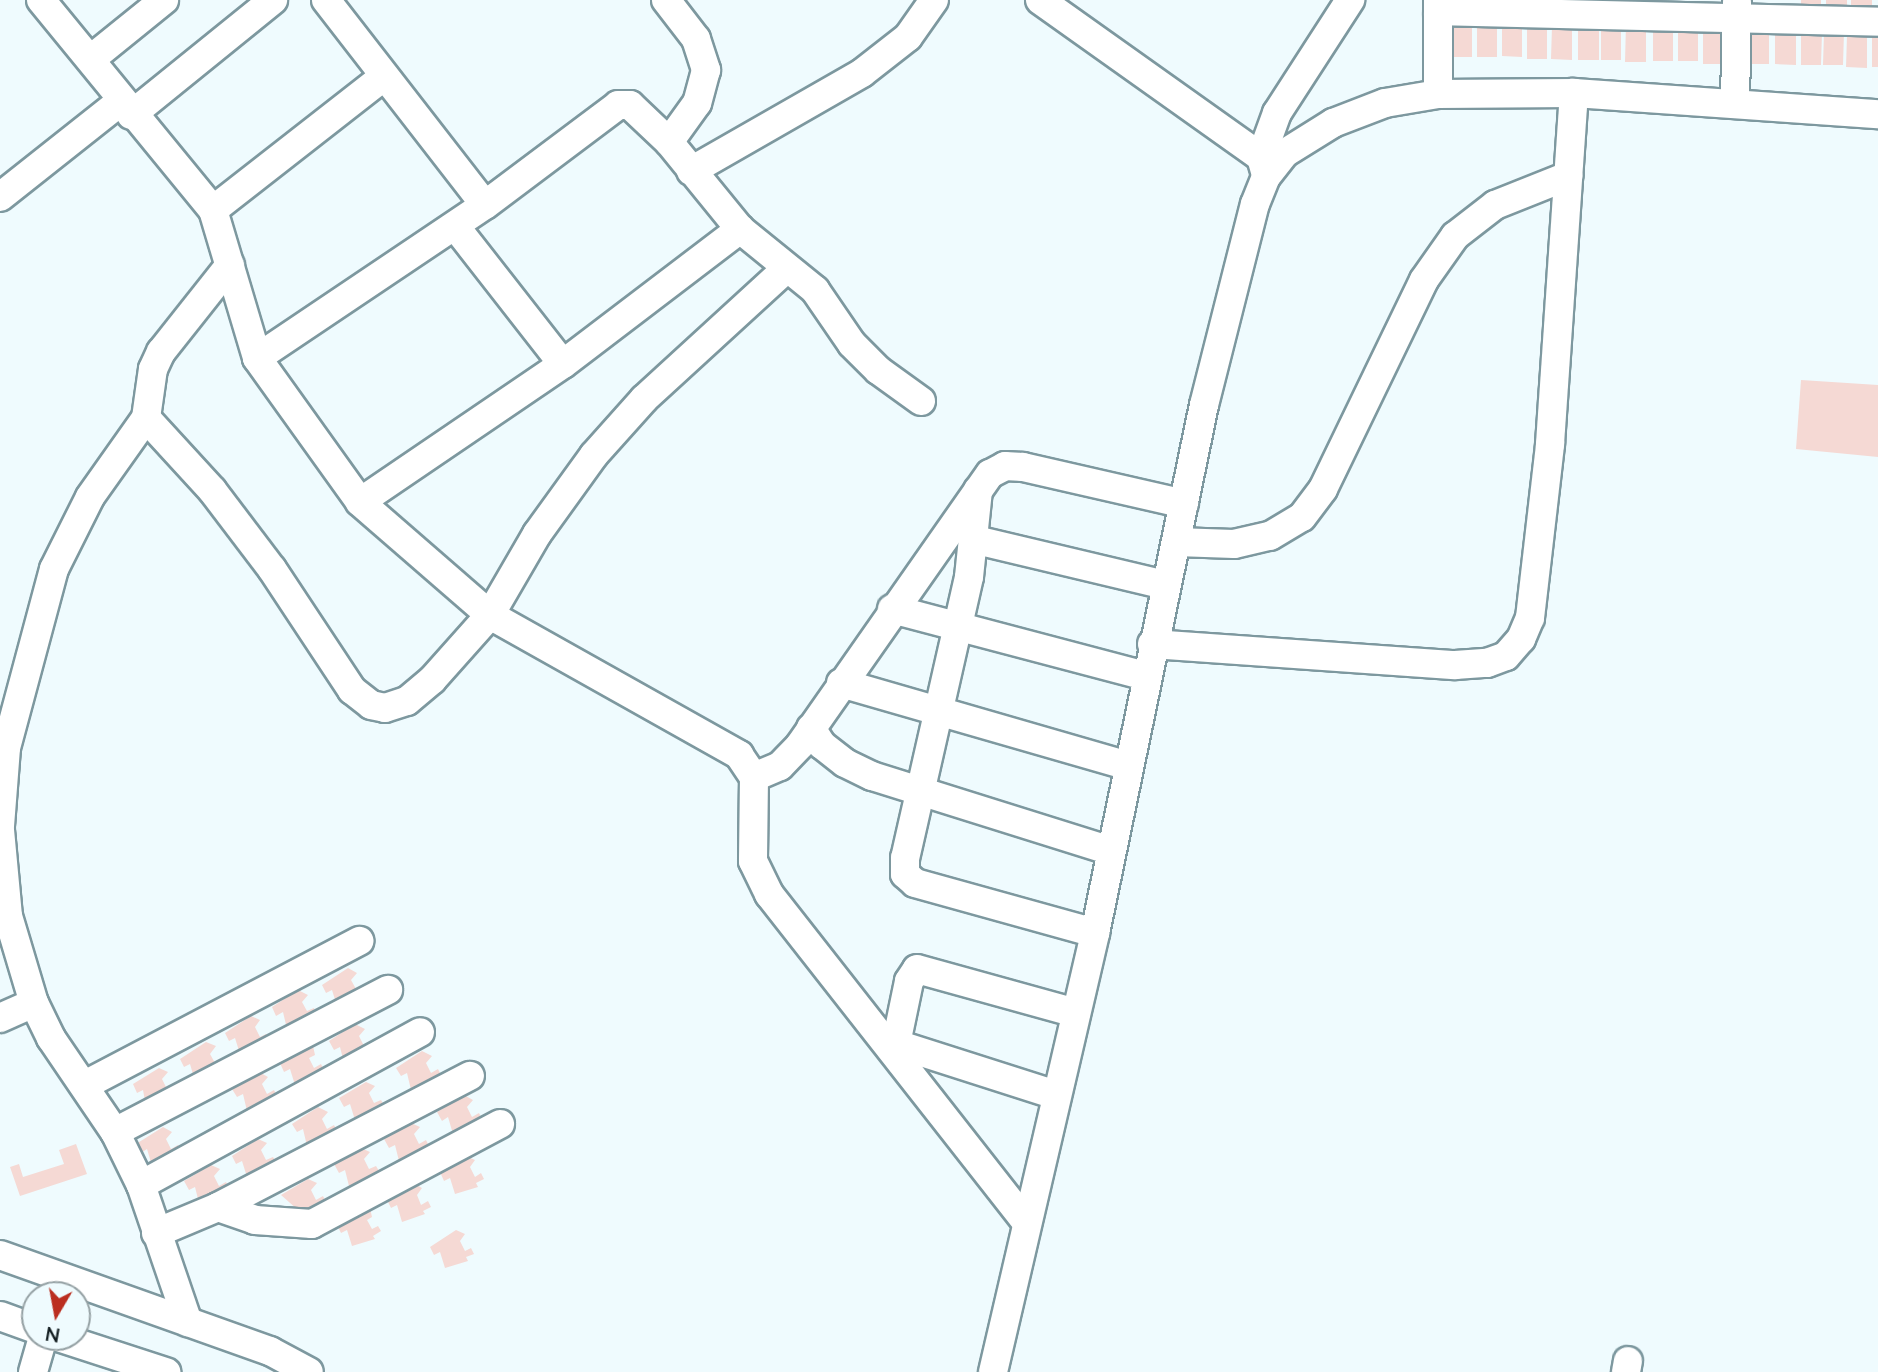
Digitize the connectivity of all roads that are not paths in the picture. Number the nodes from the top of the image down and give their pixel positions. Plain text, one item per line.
1 (41, 0) edge
2 (164, 0) edge
3 (274, 0) edge
4 (327, 0) edge
5 (666, 0) edge
6 (933, 0) edge
7 (1040, 0) edge
8 (1350, 0) edge
9 (1438, 5) edge
10 (1737, 9) edge
11 (1878, 22) edge
12 (90, 60) junction
13 (383, 77) junction
14 (1574, 93) junction
15 (1438, 94) junction
16 (1735, 104) junction
17 (125, 108) junction
18 (1878, 114) edge
19 (668, 142) junction
20 (1263, 167) junction
21 (691, 171) junction
22 (1568, 176) junction
23 (0, 197) edge
24 (485, 205) junction
25 (212, 210) junction
26 (455, 226) junction
27 (740, 229) junction
28 (230, 265) junction
29 (785, 270) junction
30 (257, 358) junction
31 (563, 364) junction
32 (921, 401) dead end
33 (146, 418) junction
34 (978, 490) junction
35 (360, 502) junction
36 (1184, 504) junction
37 (976, 540) junction
38 (1176, 542) junction
39 (1165, 584) junction
40 (892, 609) junction
41 (490, 615) junction
42 (958, 629) junction
43 (1152, 644) junction
44 (1145, 676) junction
45 (841, 683) junction
46 (940, 711) junction
47 (811, 728) junction
48 (1128, 766) junction
49 (754, 777) junction
50 (922, 793) junction
51 (0, 828) edge
52 (1111, 850) junction
53 (1095, 933) junction
54 (359, 941) dead end
55 (388, 989) dead end
56 (34, 1003) junction
57 (1076, 1013) junction
58 (0, 1018) edge
59 (420, 1032) dead end
60 (891, 1042) junction
61 (470, 1076) dead end
62 (85, 1085) junction
63 (1056, 1095) junction
64 (500, 1124) dead end
65 (115, 1132) junction
66 (141, 1185) junction
67 (218, 1207) junction
68 (1025, 1220) junction
69 (156, 1233) junction
70 (0, 1255) edge
71 (49, 1281) edge
72 (91, 1295) edge
73 (0, 1316) edge
74 (188, 1322) junction
75 (21, 1324) edge
76 (91, 1348) edge
77 (39, 1351) edge
78 (33, 1372) edge
79 (166, 1372) edge
80 (309, 1372) edge
81 (993, 1372) edge

1 - 12 street
2 - 12 street
3 - 17 street
4 - 13 street
5 - 19 street
6 - 21 street
7 - 20 street
8 - 20 street
9 - 10 street
9 - 15 street
10 - 11 street
10 - 16 street
12 - 17 street
13 - 24 street
13 - 25 street
14 - 15 street
14 - 16 street
14 - 22 street
15 - 20 street
16 - 18 street
17 - 23 street
17 - 25 street
19 - 21 street
19 - 24 street
20 - 36 street
21 - 27 street
22 - 38 street
22 - 43 street
24 - 26 street
25 - 28 street
26 - 30 street
26 - 31 street
27 - 29 street
27 - 31 street
28 - 30 street
28 - 33 street
29 - 32 street
29 - 41 street
30 - 35 street
31 - 35 street
33 - 41 street
33 - 51 street
34 - 36 street
34 - 37 street
34 - 40 street
35 - 41 street
36 - 38 street
37 - 39 street
37 - 42 street
38 - 39 street
39 - 43 street
40 - 42 street
40 - 45 street
41 - 49 street
42 - 44 street
42 - 46 street
43 - 44 street
44 - 48 street
45 - 46 street
45 - 47 street
46 - 48 street
46 - 50 street
47 - 49 street
47 - 50 street
48 - 52 street
49 - 60 street
50 - 52 street
50 - 53 street
51 - 56 street
52 - 53 street
53 - 57 street
54 - 62 street
55 - 65 street
56 - 58 street
56 - 62 street
57 - 60 street
57 - 63 street
59 - 66 street
60 - 63 street
60 - 68 street
61 - 67 street
62 - 65 street
63 - 68 street
64 - 67 street
65 - 66 street
66 - 69 street
67 - 69 street
68 - 81 street
69 - 74 street
70 - 71 street
72 - 74 street
73 - 75 street
74 - 80 street
76 - 79 street
77 - 78 street

